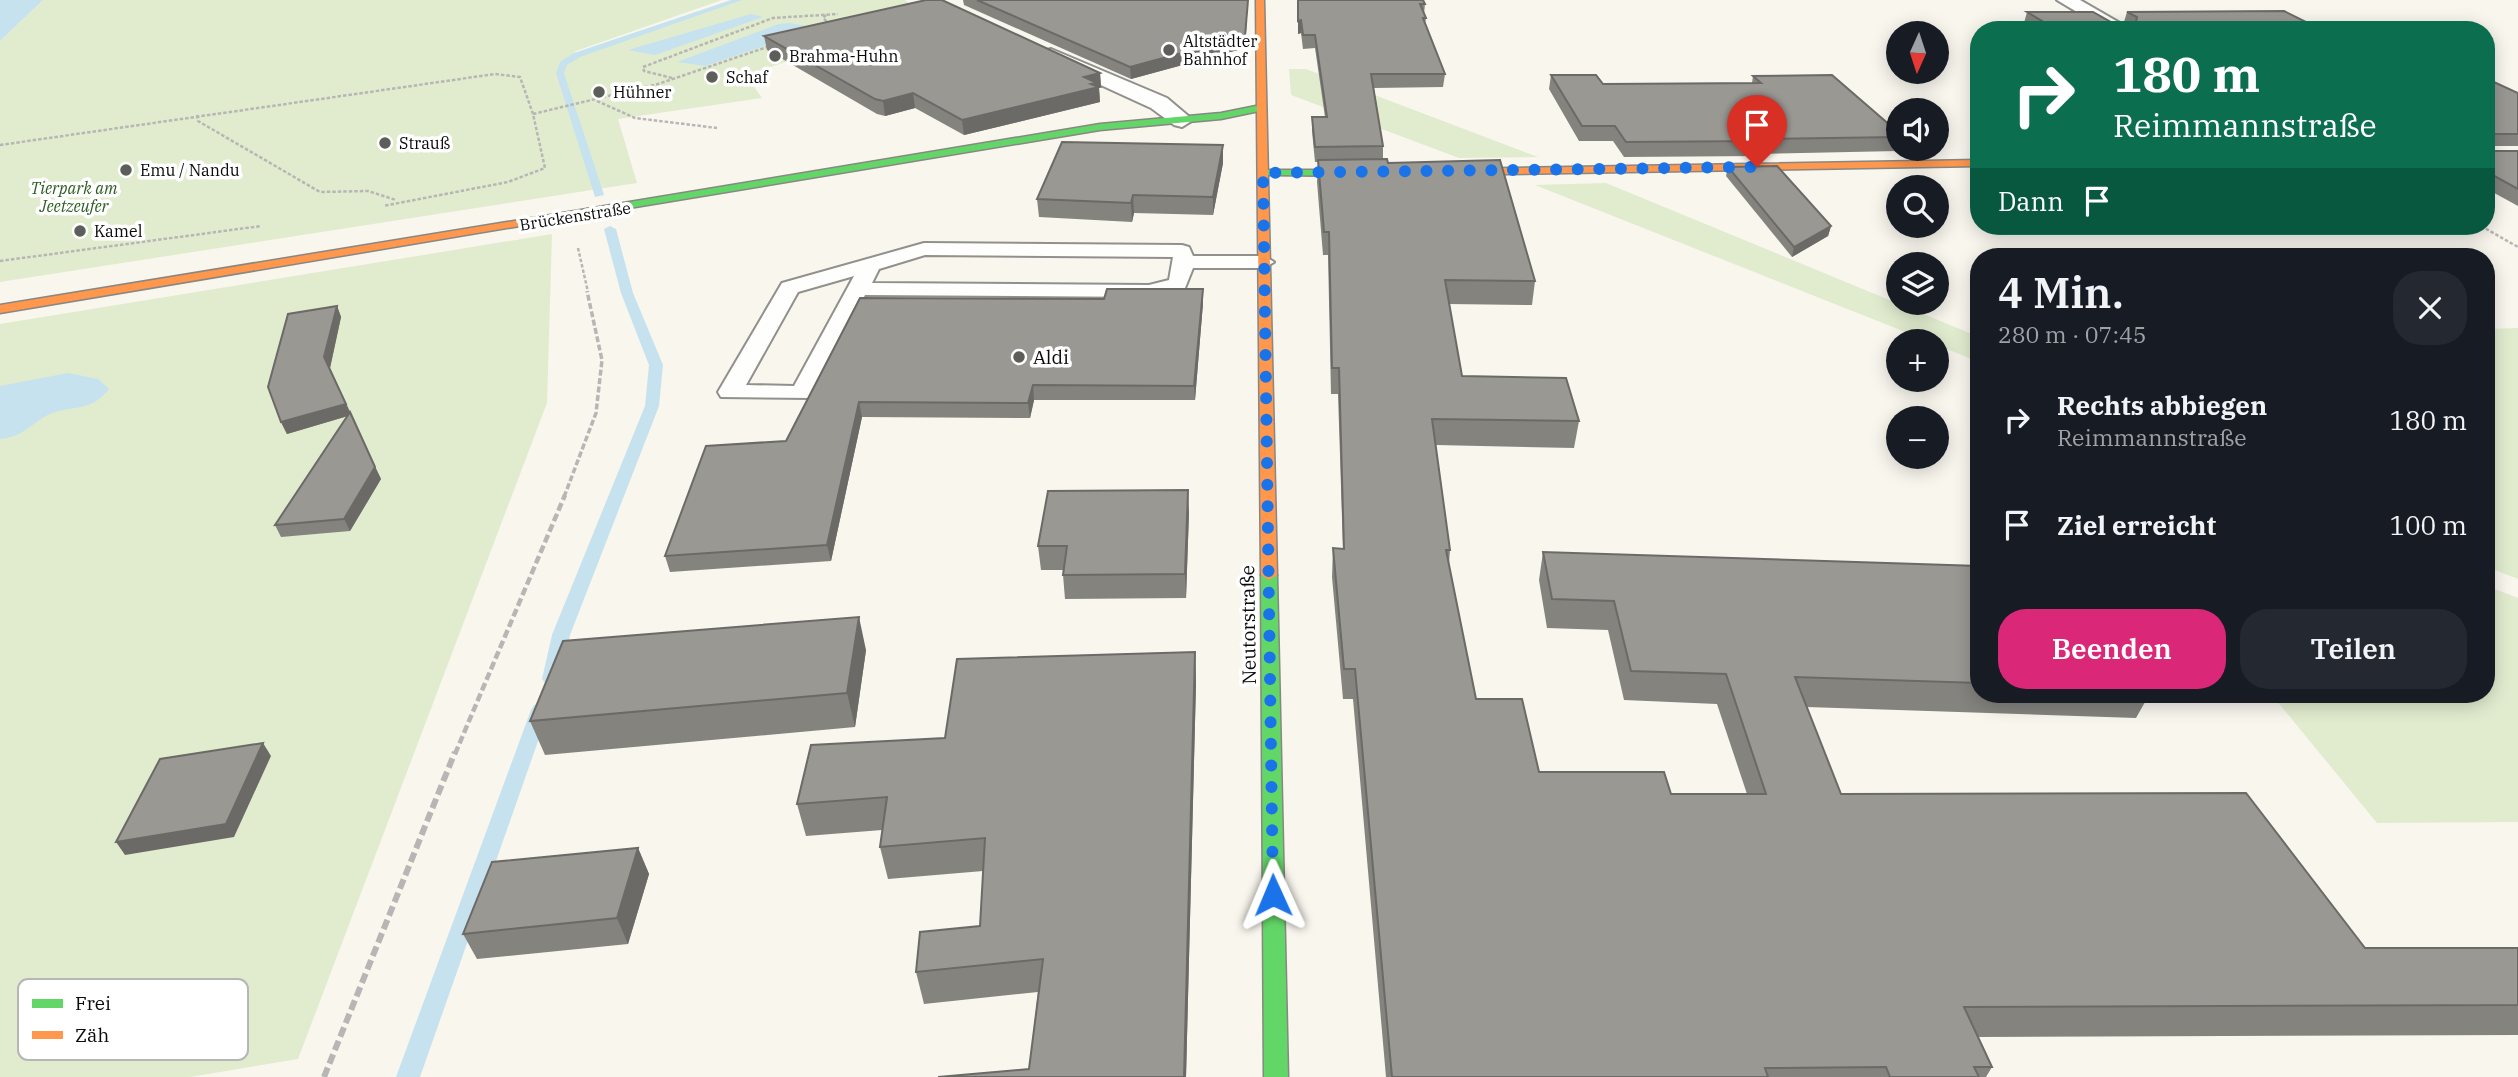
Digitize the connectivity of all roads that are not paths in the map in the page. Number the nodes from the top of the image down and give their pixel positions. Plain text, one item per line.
1 (1260, 0) edge
2 (2066, 0) edge
3 (2105, 21) edge
4 (1029, 46) edge
5 (1261, 108) junction
6 (1177, 116) junction
7 (1970, 163) edge
8 (1438, 172) edge
9 (1263, 173) junction
10 (1388, 173) edge
11 (1184, 262) junction
12 (1264, 262) junction
13 (870, 266) junction
14 (859, 289) junction
15 (0, 309) edge
16 (1276, 1077) edge

1 - 5 street, Neutorstraße
2 - 3 street
4 - 6 street
5 - 6 street, Brückenstraße
5 - 9 street, Neutorstraße
6 - 15 street, Brückenstraße
7 - 8 street
9 - 10 street
9 - 12 street, Neutorstraße
11 - 12 lane
11 - 13 lane
11 - 14 lane
12 - 16 street, Neutorstraße
13 - 14 lane
13 - 14 lane

